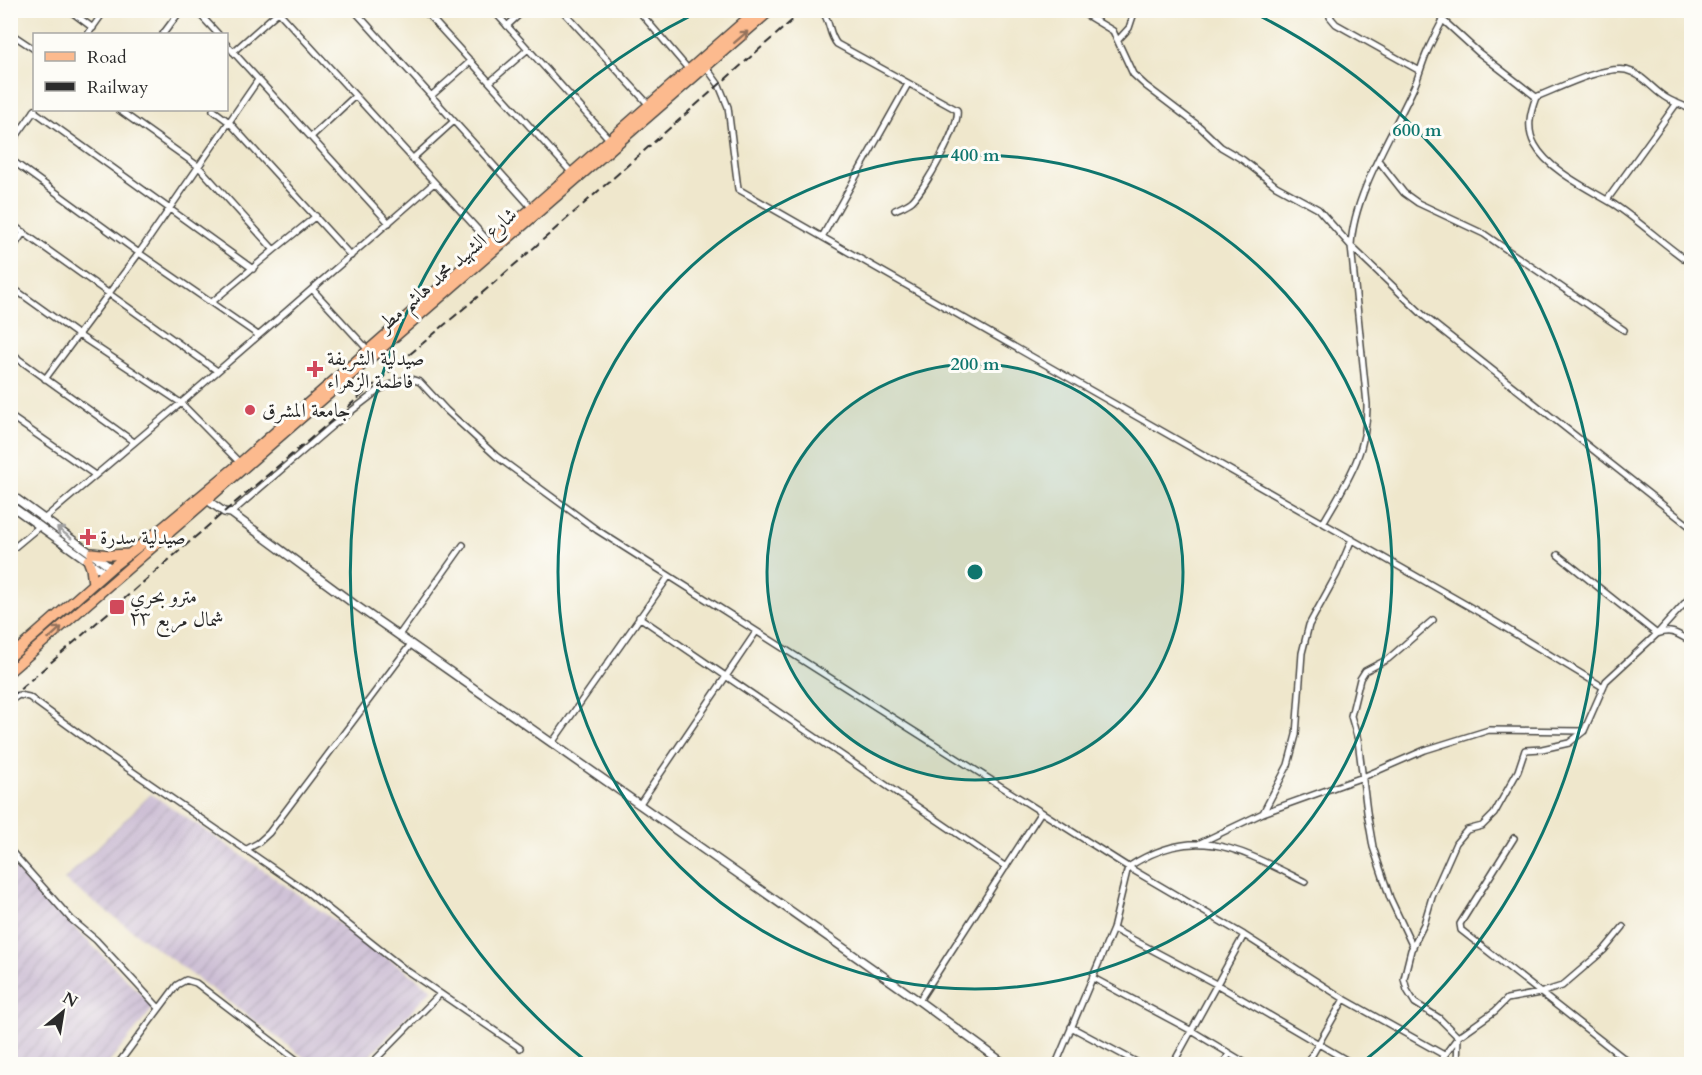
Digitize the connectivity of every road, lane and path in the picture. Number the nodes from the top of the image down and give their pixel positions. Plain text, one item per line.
1 (69, 10) edge
2 (105, 10) edge
3 (181, 10) edge
4 (196, 10) edge
5 (354, 10) edge
6 (424, 10) edge
7 (493, 10) edge
8 (525, 10) edge
9 (638, 10) edge
10 (757, 10) edge
11 (771, 10) edge
12 (821, 10) edge
13 (1078, 10) edge
14 (1135, 10) edge
15 (1332, 10) edge
16 (1448, 10) edge
17 (277, 11) edge
18 (566, 12) edge
19 (1443, 20) junction
20 (507, 26) junction
21 (93, 27) junction
22 (11, 33) edge
23 (89, 33) edge
24 (164, 33) edge
25 (217, 33) edge
26 (1118, 40) junction
27 (228, 46) edge
28 (33, 48) edge
29 (528, 49) junction
30 (233, 52) junction
31 (471, 61) junction
32 (706, 67) junction
33 (689, 70) junction
34 (1420, 71) junction
35 (258, 80) junction
36 (490, 82) junction
37 (908, 84) junction
38 (1692, 93) edge
39 (355, 96) junction
40 (431, 96) junction
41 (1536, 97) junction
42 (1677, 103) junction
43 (652, 108) junction
44 (1689, 109) junction
45 (34, 111) edge
46 (36, 111) edge
47 (120, 111) edge
48 (214, 111) edge
49 (1692, 116) edge
50 (454, 121) junction
51 (229, 122) junction
52 (311, 137) junction
53 (610, 140) junction
54 (10, 145) edge
55 (10, 159) edge
56 (412, 159) junction
57 (1378, 160) junction
58 (198, 166) junction
59 (572, 172) junction
60 (434, 183) junction
61 (1607, 201) junction
62 (170, 207) junction
63 (532, 208) junction
64 (895, 210) dead end
65 (316, 216) junction
66 (389, 222) junction
67 (10, 223) edge
68 (24, 232) junction
69 (822, 237) junction
70 (490, 243) junction
71 (1351, 246) junction
72 (274, 250) junction
73 (10, 252) edge
74 (139, 253) junction
75 (351, 256) junction
76 (1692, 264) edge
77 (253, 269) junction
78 (10, 286) edge
79 (312, 289) junction
80 (109, 293) junction
81 (212, 302) junction
82 (1624, 330) dead end
83 (77, 334) junction
84 (258, 335) junction
85 (369, 351) junction
86 (10, 353) edge
87 (17, 357) junction
88 (10, 365) edge
89 (216, 370) junction
90 (45, 379) junction
91 (181, 403) junction
92 (10, 417) edge
93 (134, 442) junction
94 (240, 463) junction
95 (95, 475) junction
96 (10, 494) edge
97 (207, 500) junction
98 (10, 505) edge
99 (231, 513) junction
100 (45, 519) junction
101 (1323, 523) junction
102 (40, 526) junction
103 (1692, 528) edge
104 (1352, 539) junction
105 (463, 545) dead end
106 (10, 551) edge
107 (129, 554) junction
108 (1558, 555) dead end
109 (90, 556) junction
110 (108, 570) junction
111 (669, 576) junction
112 (93, 584) junction
113 (1692, 595) edge
114 (639, 617) junction
115 (1433, 620) dead end
116 (756, 632) junction
117 (1658, 634) junction
118 (399, 635) junction
119 (1692, 642) edge
120 (411, 644) junction
121 (10, 657) edge
122 (10, 671) edge
123 (726, 676) junction
124 (1603, 687) junction
125 (10, 700) edge
126 (1584, 731) junction
127 (552, 743) junction
128 (1363, 777) junction
129 (639, 805) junction
130 (1041, 812) junction
131 (1263, 813) junction
132 (1514, 838) dead end
133 (1200, 843) junction
134 (10, 850) edge
135 (245, 850) junction
136 (1006, 867) junction
137 (1128, 867) junction
138 (1305, 882) dead end
139 (1623, 927) dead end
140 (1113, 929) junction
141 (1244, 935) junction
142 (1413, 946) junction
143 (1094, 978) junction
144 (1216, 984) junction
145 (1540, 993) junction
146 (440, 994) junction
147 (1344, 999) junction
148 (919, 1001) junction
149 (159, 1008) junction
150 (1071, 1027) junction
151 (1192, 1031) junction
152 (1458, 1037) junction
153 (1319, 1044) junction
154 (520, 1048) dead end
155 (1229, 1054) junction
156 (1444, 1055) junction
157 (118, 1065) edge
158 (302, 1065) edge
159 (371, 1065) edge
160 (1005, 1065) edge
161 (1056, 1065) edge
162 (1140, 1065) edge
163 (1173, 1065) edge
164 (1222, 1065) edge
165 (1247, 1065) edge
166 (1307, 1065) edge
167 (1353, 1065) edge
168 (1438, 1065) edge
169 (1456, 1065) edge
170 (1631, 1065) edge

1 - 21 street
2 - 21 street
3 - 24 street
4 - 25 street
5 - 40 street
6 - 31 street
7 - 20 street
8 - 20 street
9 - 33 street
10 - 33 main road, شارع الشهيد محمد هاشم مطر
32 -> 11 main road, شارع الشهيد محمد هاشم مطر
12 - 37 street
13 - 26 street
14 - 26 street
15 - 34 street
16 - 19 street
17 - 30 street
17 - 39 street
18 - 43 street
19 - 34 street
19 - 41 street
20 - 29 street
21 - 23 street
22 - 28 street
26 - 71 street
27 - 30 street
29 - 36 street
29 - 53 street
30 - 35 street
31 - 36 street
31 - 40 street
32 - 43 main road, شارع الشهيد محمد هاشم مطر
32 - 69 street
33 - 43 main road, شارع الشهيد محمد هاشم مطر
34 - 57 street
35 - 51 street
35 - 52 street
36 - 59 street
37 - 64 street
37 - 69 street
38 - 44 street
39 - 52 street
39 - 56 street
40 - 50 street
41 - 42 street
41 - 61 street
42 - 44 street
42 - 61 street
43 - 53 main road, شارع الشهيد محمد هاشم مطر
43 - 97 main road, شارع الشهيد محمد هاشم مطر
44 - 49 street
45 - 54 street
46 - 62 street
47 - 58 street
48 - 51 street
50 - 56 street
50 - 63 street
51 - 58 street
51 - 65 street
52 - 66 street
53 - 59 main road, شارع الشهيد محمد هاشم مطر
55 - 74 street
56 - 60 street
57 - 71 street
57 - 82 street
58 - 62 street
58 - 72 street
59 - 63 main road, شارع الشهيد محمد هاشم مطر
60 - 66 street
60 - 70 street
61 - 76 street
62 - 74 street
62 - 77 street
63 - 70 main road, شارع الشهيد محمد هاشم مطر
65 - 72 street
65 - 75 street
66 - 75 street
67 - 68 street
68 - 73 street
68 - 80 street
69 - 101 street
70 - 85 main road, شارع الشهيد محمد هاشم مطر
71 - 101 street
71 - 103 street
72 - 77 street
74 - 80 street
74 - 81 street
75 - 79 street
77 - 81 street
78 - 83 street
79 - 84 street
79 - 85 street
80 - 83 street
80 - 89 street
81 - 84 street
83 - 90 street
83 - 91 street
84 - 89 street
85 - 94 main road, شارع الشهيد محمد هاشم مطر
86 - 87 street
87 - 88 street
87 - 90 street
89 - 91 street
90 - 93 street
91 - 93 street
91 - 94 street
92 - 95 street
93 - 95 street
94 - 107 main road, شارع الشهيد محمد هاشم مطر
95 - 100 street
96 - 100 street
97 - 99 street
122 -> 97 main road, شارع الشهيد محمد هاشم مطر
98 - 102 street
99 - 111 street
99 - 118 street
109 -> 100 street
101 - 104 street
102 - 106 street
102 - 109 street
104 - 124 street
104 - 131 street
105 - 118 street
107 - 109 main road
107 - 110 main road, شارع الشهيد محمد هاشم مطر
108 - 117 street
109 - 110 street
109 - 112 main road
110 - 112 main road, شارع الشهيد محمد هاشم مطر
111 - 114 street
111 - 116 street
112 - 121 main road, شارع الشهيد محمد هاشم مطر
113 - 117 street
114 - 123 street
114 - 127 street
115 - 128 street
116 - 123 street
116 - 130 street
117 - 119 street
117 - 124 street
118 - 120 street
120 - 127 street
120 - 135 street
123 - 129 street
123 - 136 street
124 - 126 street
125 - 135 street
126 - 128 street
126 - 142 street
127 - 129 street
128 - 131 street
128 - 142 street
129 - 148 street
130 - 136 street
130 - 137 street
131 - 133 street
132 - 145 street
133 - 137 street
133 - 138 street
134 - 149 street
135 - 146 street
136 - 148 street
137 - 140 street
137 - 141 street
139 - 145 street
140 - 143 street
140 - 144 street
141 - 144 street
141 - 147 street
142 - 152 street
143 - 150 street
143 - 151 street
144 - 151 street
144 - 153 street
145 - 152 street
145 - 170 street
146 - 154 street
146 - 159 street
147 - 153 street
147 - 156 street
148 - 160 street
149 - 157 street
149 - 158 street
150 - 161 street
150 - 162 street
151 - 155 street
151 - 163 street
152 - 156 street
152 - 169 street
153 - 166 street
153 - 167 street
155 - 164 street
155 - 165 street
156 - 168 street

